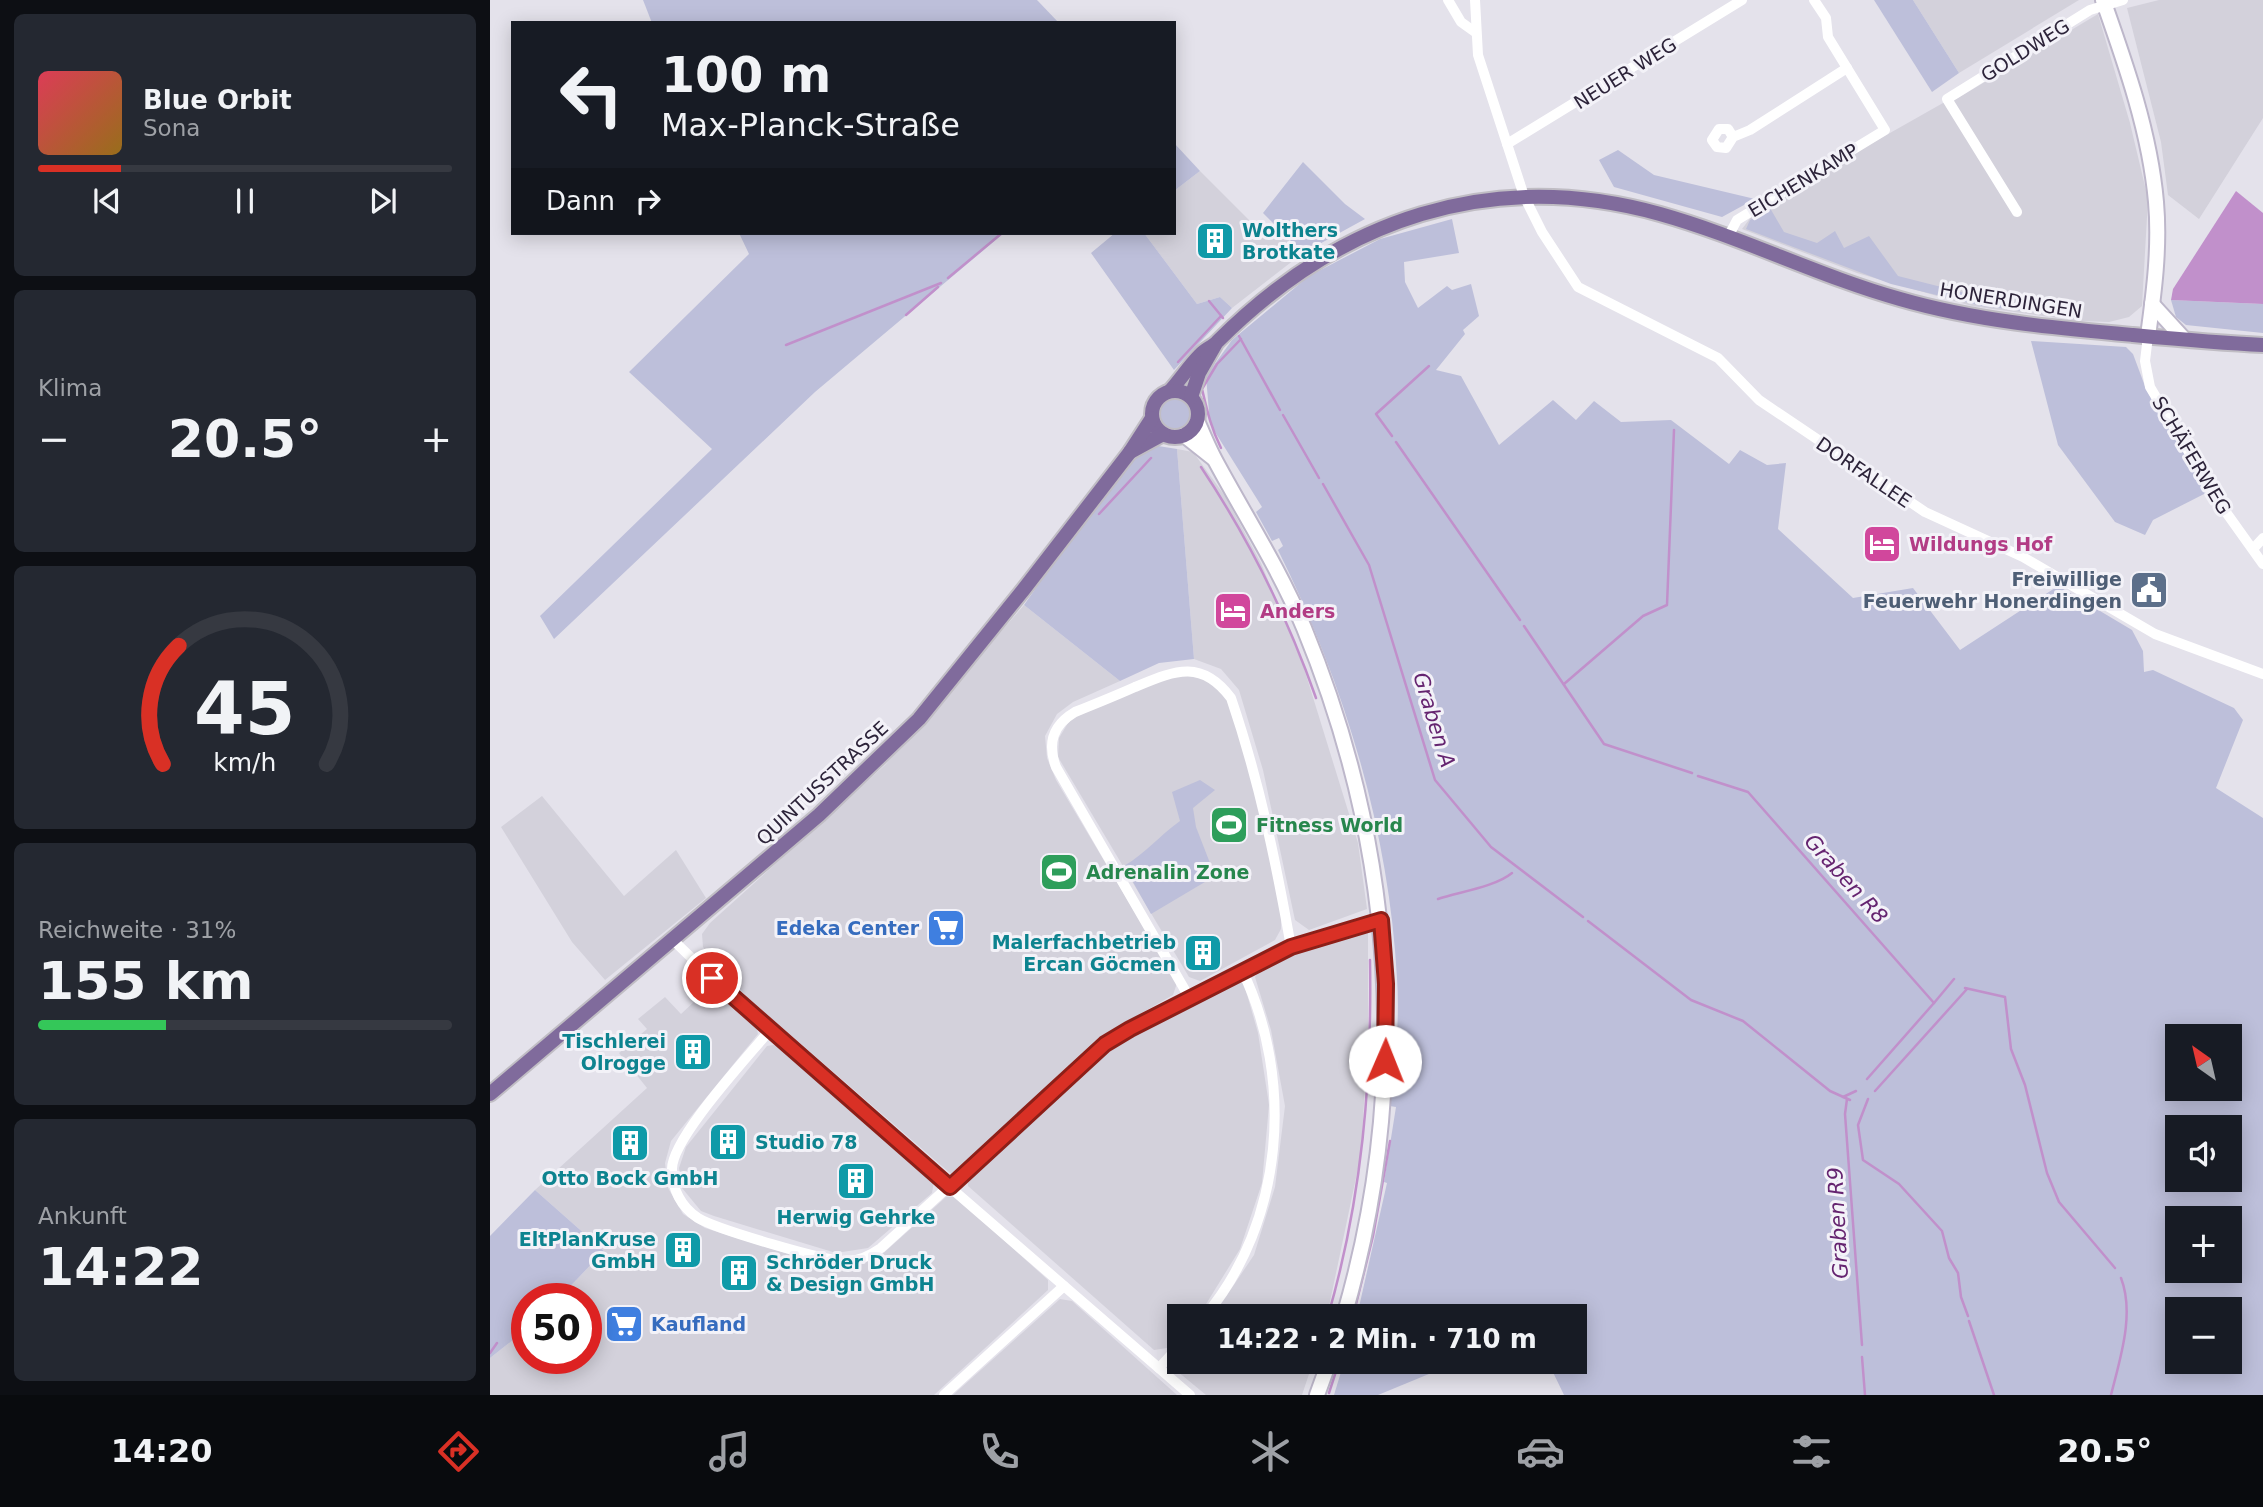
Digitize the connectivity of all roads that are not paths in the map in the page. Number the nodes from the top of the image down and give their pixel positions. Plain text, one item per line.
1 (1448, 0) edge
2 (1475, 0) edge
3 (1742, 0) edge
4 (1814, 0) edge
5 (2123, 0) edge
6 (2104, 2) edge
7 (1475, 32) junction
8 (1847, 68) junction
9 (1733, 137) dead end
10 (1507, 144) junction
11 (1524, 196) junction
12 (2017, 212) dead end
13 (1728, 237) junction
14 (2152, 304) junction
15 (2148, 336) junction
16 (2184, 339) junction
17 (1215, 345) junction
18 (2263, 345) edge
19 (1170, 391) junction
20 (1191, 397) junction
21 (1152, 418) junction
22 (1197, 421) junction
23 (1163, 434) junction
24 (1184, 435) junction
25 (1130, 452) junction
26 (1213, 458) junction
27 (2263, 538) edge
28 (2253, 549) junction
29 (2263, 564) edge
30 (2263, 674) edge
31 (1381, 920) junction
32 (673, 940) junction
33 (1291, 947) junction
34 (1242, 970) junction
35 (1189, 997) junction
36 (769, 1031) junction
37 (490, 1094) edge
38 (950, 1187) junction
39 (1064, 1286) junction
40 (1213, 1304) edge
41 (1347, 1304) edge
42 (1167, 1359) edge
43 (1159, 1368) junction
44 (1325, 1374) edge
45 (944, 1395) edge
46 (1190, 1395) edge
47 (1317, 1395) edge

1 - 7 street
2 - 7 street, DORFALLEE
3 - 10 street, NEUER WEG
4 - 8 street
5 - 6 street, GOLDWEG
6 - 12 street, GOLDWEG
6 - 14 main road
7 - 10 street, DORFALLEE
8 - 9 street
8 - 13 street, EICHENKAMP
10 - 11 street, DORFALLEE
11 - 13 main road, HONERDINGEN
11 - 17 main road, HONERDINGEN
11 - 30 street, DORFALLEE
13 - 15 main road, HONERDINGEN
14 - 15 main road
14 - 16 main road
15 - 16 main road, HONERDINGEN
15 - 28 street, SCHÄFERWEG
16 - 18 main road, HONERDINGEN
17 - 19 main road
17 - 20 main road
19 - 20 main road
19 - 21 main road
20 - 22 main road
21 - 23 main road
21 - 25 main road, QUINTUSSTRASSE
22 - 24 main road
22 - 26 main road
23 - 24 main road
23 - 25 main road, QUINTUSSTRASSE
24 - 26 main road
25 - 32 main road, QUINTUSSTRASSE
26 - 31 main road
27 - 28 street
28 - 29 street, SCHÄFERWEG
31 - 33 street
31 - 41 main road
32 - 36 street
32 - 37 main road, QUINTUSSTRASSE
33 - 34 street
33 - 35 street
34 - 35 street
34 - 40 street
35 - 38 street
36 - 38 street
36 - 38 street
38 - 39 street
39 - 43 street
39 - 45 street
42 - 43 street
43 - 46 street
44 - 47 main road

